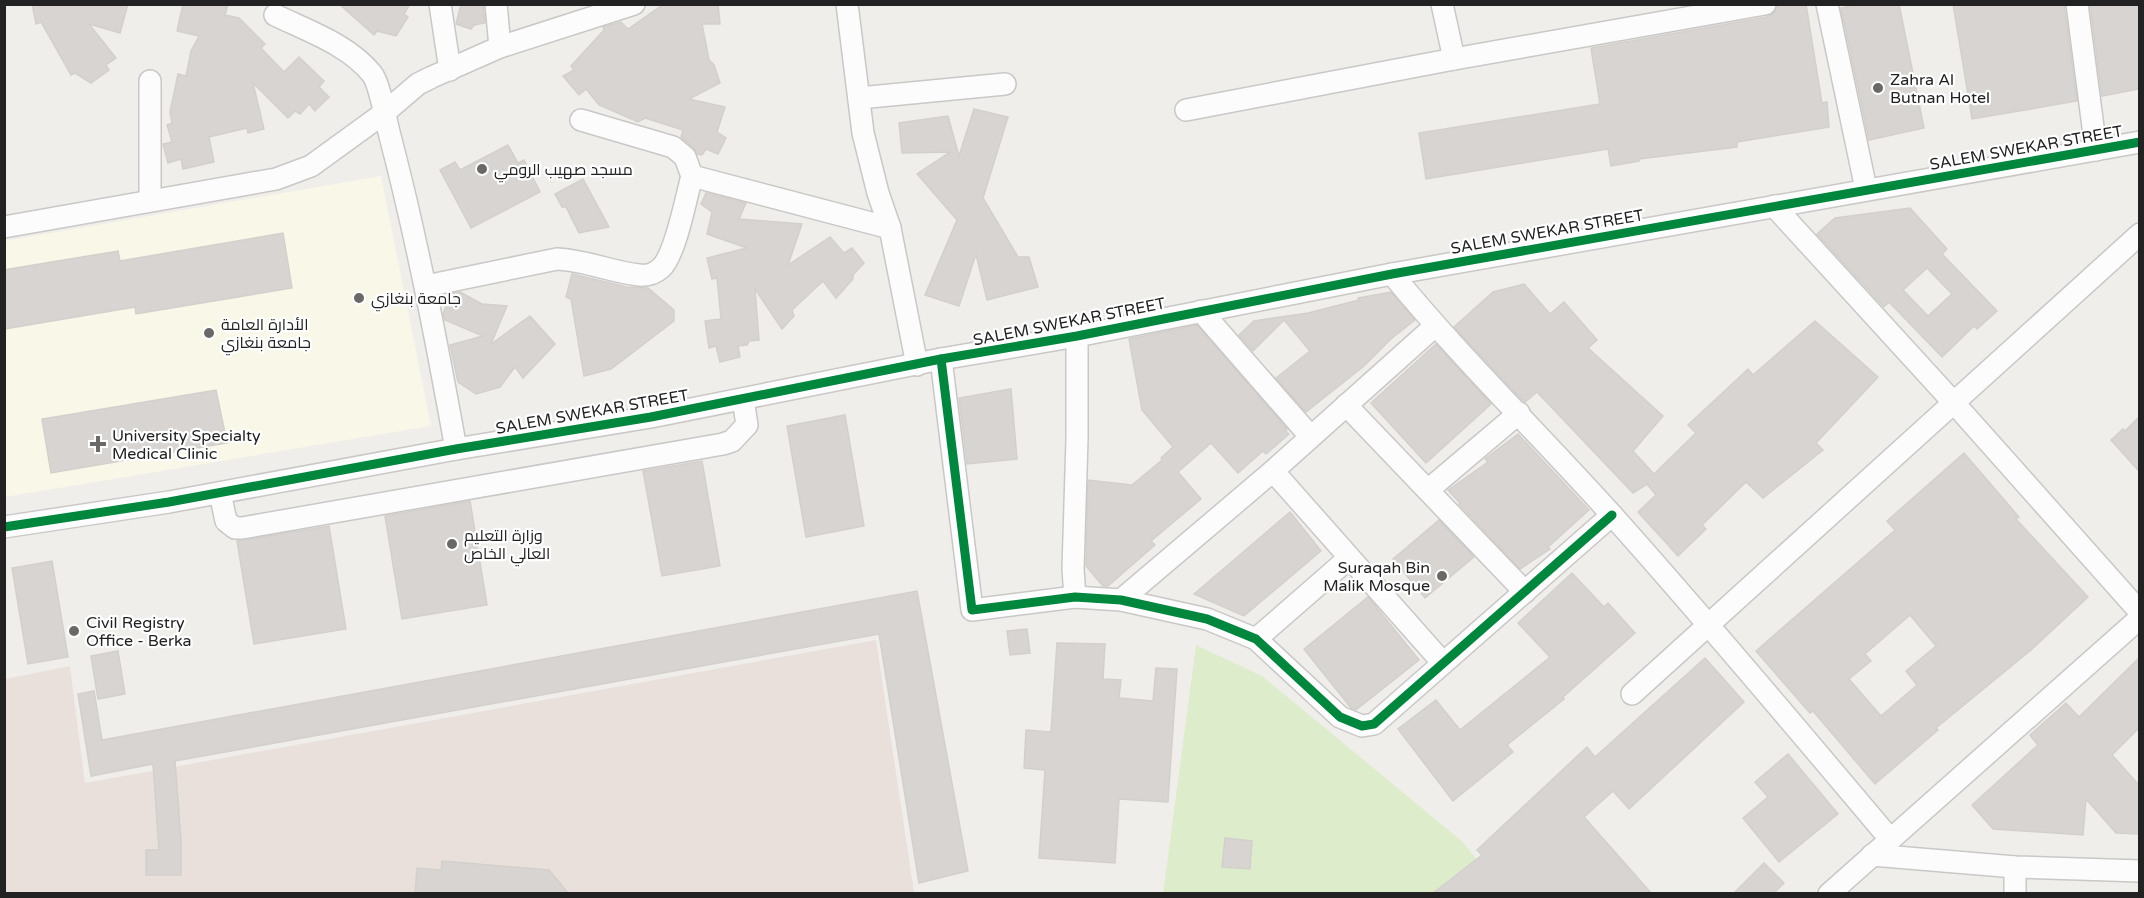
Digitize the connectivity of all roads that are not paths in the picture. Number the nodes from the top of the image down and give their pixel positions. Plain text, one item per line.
1 (440, 4) edge
2 (496, 4) edge
3 (634, 4) edge
4 (847, 4) edge
5 (1442, 4) edge
6 (1766, 4) edge
7 (1827, 4) edge
8 (2077, 4) edge
9 (275, 15) dead end
10 (500, 47) junction
11 (1454, 59) junction
12 (450, 70) junction
13 (150, 81) dead end
14 (1005, 84) dead end
15 (859, 98) junction
16 (1186, 110) dead end
17 (384, 113) junction
18 (581, 120) dead end
19 (2139, 142) edge
20 (2096, 150) junction
21 (692, 176) junction
22 (1866, 189) junction
23 (150, 201) junction
24 (1774, 206) junction
25 (4, 227) edge
26 (890, 228) junction
27 (2139, 234) edge
28 (1392, 273) junction
29 (426, 286) junction
30 (1201, 311) junction
31 (1435, 326) junction
32 (1077, 336) junction
33 (941, 359) junction
34 (917, 365) junction
35 (743, 399) junction
36 (1954, 403) junction
37 (1346, 405) junction
38 (1519, 413) junction
39 (1310, 436) junction
40 (456, 449) junction
41 (1273, 471) junction
42 (1428, 490) junction
43 (220, 493) junction
44 (1612, 515) junction
45 (4, 527) edge
46 (1349, 558) junction
47 (1525, 592) junction
48 (1075, 597) junction
49 (1121, 600) junction
50 (2139, 612) edge
51 (2139, 618) edge
52 (1710, 625) junction
53 (1256, 639) junction
54 (1443, 663) junction
55 (1632, 694) dead end
56 (1890, 839) junction
57 (1872, 855) junction
58 (2015, 867) junction
59 (2139, 871) edge
60 (1829, 894) edge
61 (2015, 894) edge

1 - 12 street
2 - 10 street
3 - 10 street
4 - 15 street
5 - 11 street
6 - 11 street
7 - 22 street
8 - 20 street
9 - 17 street
10 - 12 street
11 - 16 street
12 - 17 street
13 - 23 street
14 - 15 street
15 - 26 street
17 - 23 street
17 - 29 street
18 - 21 street
19 - 20 street, SALEM SWEKAR STREET
20 - 22 street, SALEM SWEKAR STREET
21 - 26 street
21 - 29 street
22 - 24 street, SALEM SWEKAR STREET
23 - 25 street
24 - 28 street, SALEM SWEKAR STREET
24 - 36 street
26 - 34 street
27 - 36 street
28 - 30 street, SALEM SWEKAR STREET
28 - 31 street
29 - 40 street
30 - 32 street, SALEM SWEKAR STREET
30 - 39 street
31 - 37 street
31 - 38 street
32 - 33 street, SALEM SWEKAR STREET
32 - 48 street
33 - 34 street, SALEM SWEKAR STREET
33 - 48 street
34 - 35 street, SALEM SWEKAR STREET
35 - 40 street, SALEM SWEKAR STREET
35 - 43 street
36 - 50 street
36 - 52 street
37 - 39 street
37 - 42 street
38 - 42 street
38 - 44 street
39 - 41 street
40 - 43 street, SALEM SWEKAR STREET
41 - 46 street
41 - 49 street
42 - 47 street
43 - 45 street, SALEM SWEKAR STREET
44 - 47 street
44 - 52 street
46 - 53 street
46 - 54 street
47 - 54 street
48 - 49 street
49 - 53 street
51 - 56 street
52 - 55 street
52 - 56 street
53 - 54 street
56 - 57 street
57 - 58 street
57 - 60 street
58 - 59 street
58 - 61 street

